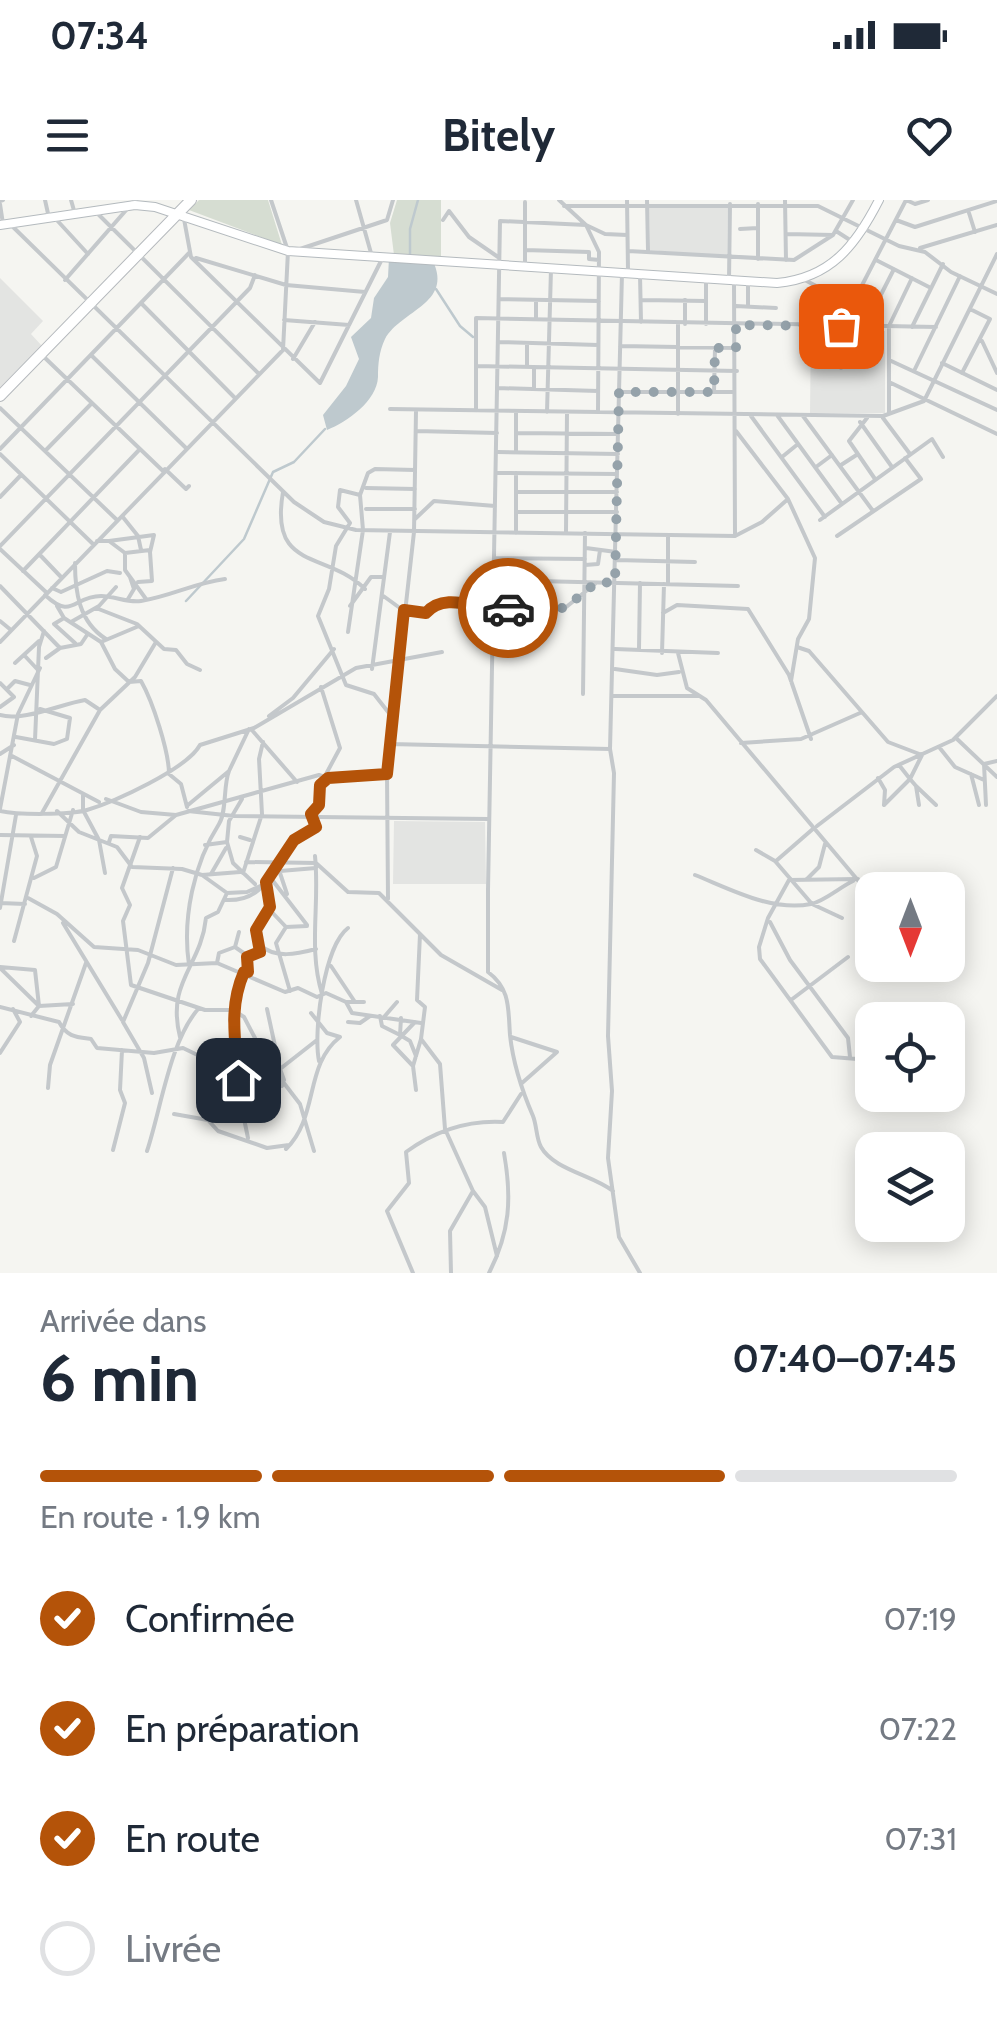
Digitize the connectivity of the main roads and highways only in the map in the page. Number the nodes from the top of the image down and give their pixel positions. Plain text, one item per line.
1 (192, 200) edge
2 (0, 396) edge

1 - 2 main road

